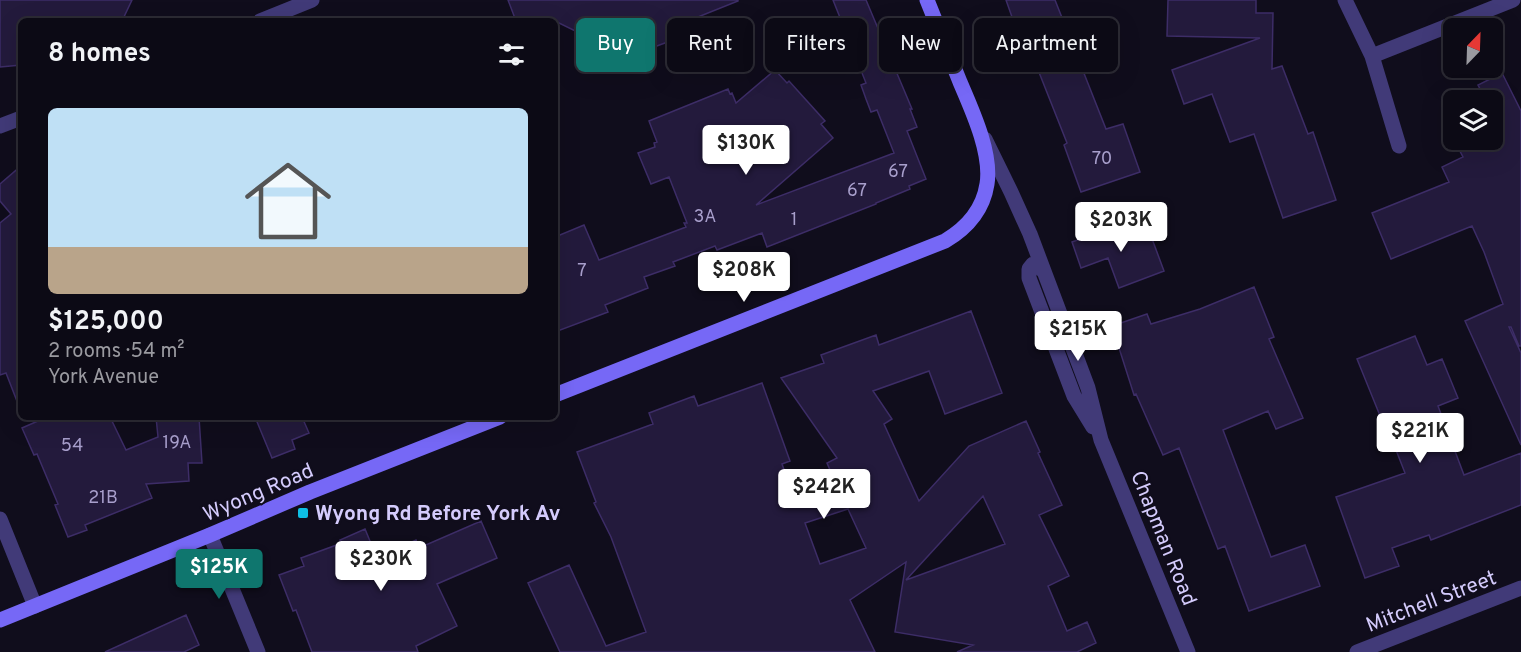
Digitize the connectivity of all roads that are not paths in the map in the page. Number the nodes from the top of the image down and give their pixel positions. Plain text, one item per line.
1 (312, 0) edge
2 (927, 0) edge
3 (1345, 0) edge
4 (1513, 0) edge
5 (267, 18) edge
6 (1372, 57) junction
7 (18, 118) edge
8 (0, 126) edge
9 (978, 126) junction
10 (1399, 146) dead end
11 (558, 394) edge
12 (492, 420) edge
13 (0, 519) edge
14 (210, 535) junction
15 (1521, 588) edge
16 (34, 606) junction
17 (0, 620) edge
18 (258, 652) edge
19 (1188, 652) edge
20 (1357, 652) edge

1 - 5 street
2 - 9 street, Chapman Road
3 - 6 street
4 - 6 street
6 - 10 street
7 - 8 street
9 - 11 street, Chapman Road
9 - 19 street, Chapman Road
12 - 14 street, Wyong Road
13 - 16 street
14 - 16 street, Wyong Road
14 - 18 street
15 - 20 street, Mitchell Street
16 - 17 street, Wyong Road

